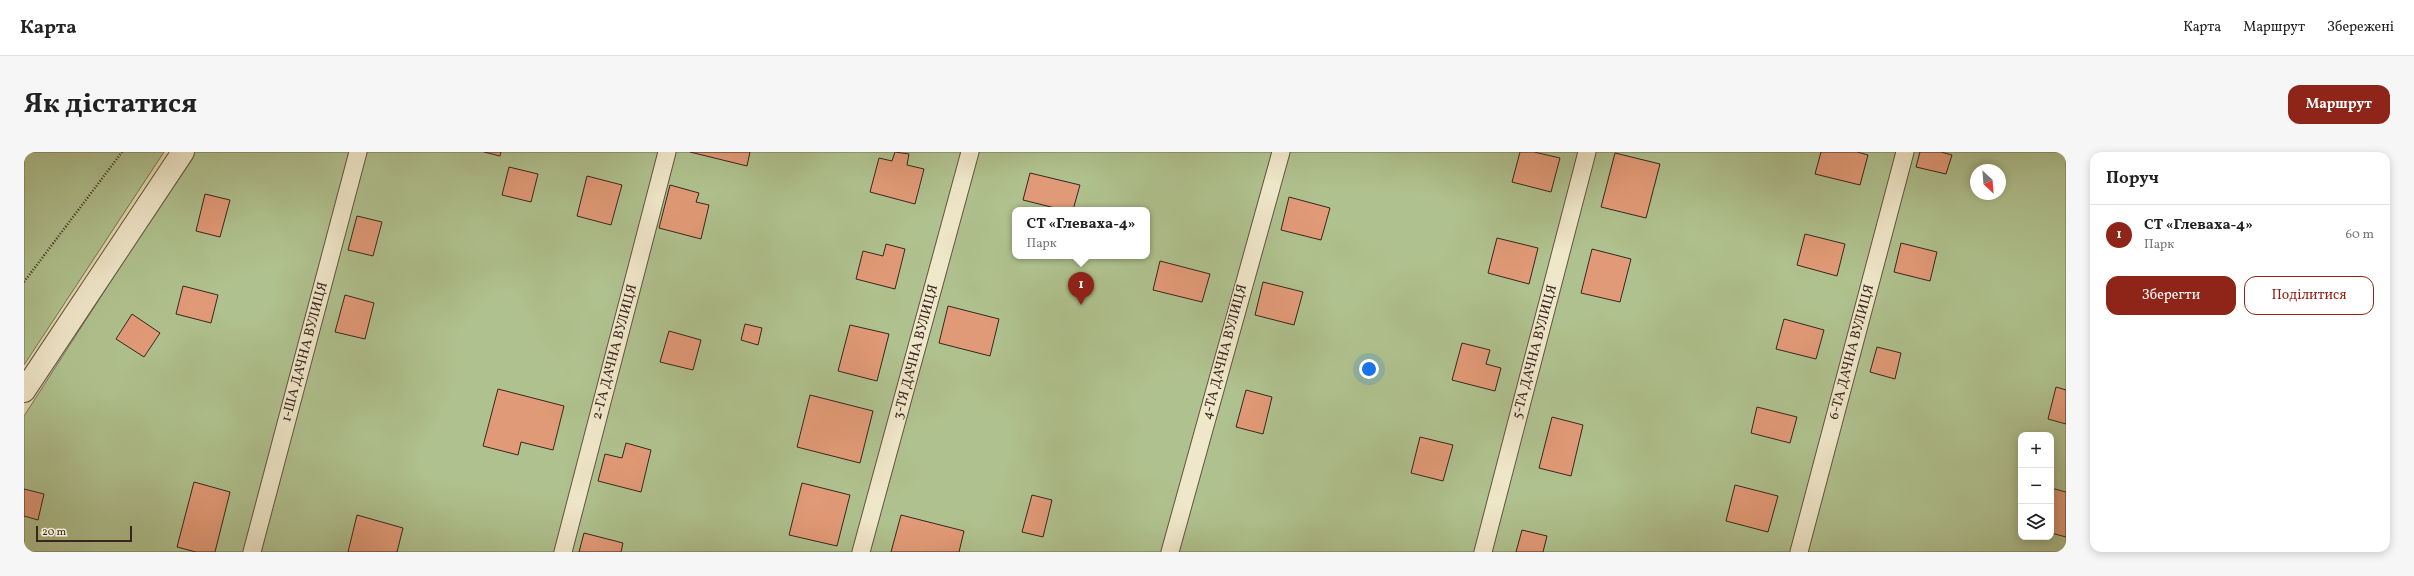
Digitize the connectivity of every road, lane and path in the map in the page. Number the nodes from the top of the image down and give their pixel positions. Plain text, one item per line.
1 (122, 152) edge
2 (183, 152) edge
3 (358, 152) edge
4 (667, 152) edge
5 (970, 152) edge
6 (1281, 152) edge
7 (1587, 152) edge
8 (1905, 152) edge
9 (24, 282) edge
10 (24, 391) edge
11 (252, 552) edge
12 (563, 552) edge
13 (861, 552) edge
14 (1170, 552) edge
15 (1483, 552) edge
16 (1799, 552) edge

1 - 9 path
2 - 10 street
3 - 11 lane, 1-ША ДАЧНА ВУЛИЦЯ
4 - 12 lane, 2-ГА ДАЧНА ВУЛИЦЯ
5 - 13 lane, 3-ТЯ ДАЧНА ВУЛИЦЯ
6 - 14 lane, 4-ТА ДАЧНА ВУЛИЦЯ
7 - 15 lane, 5-ТА ДАЧНА ВУЛИЦЯ
8 - 16 lane, 6-ТА ДАЧНА ВУЛИЦЯ

